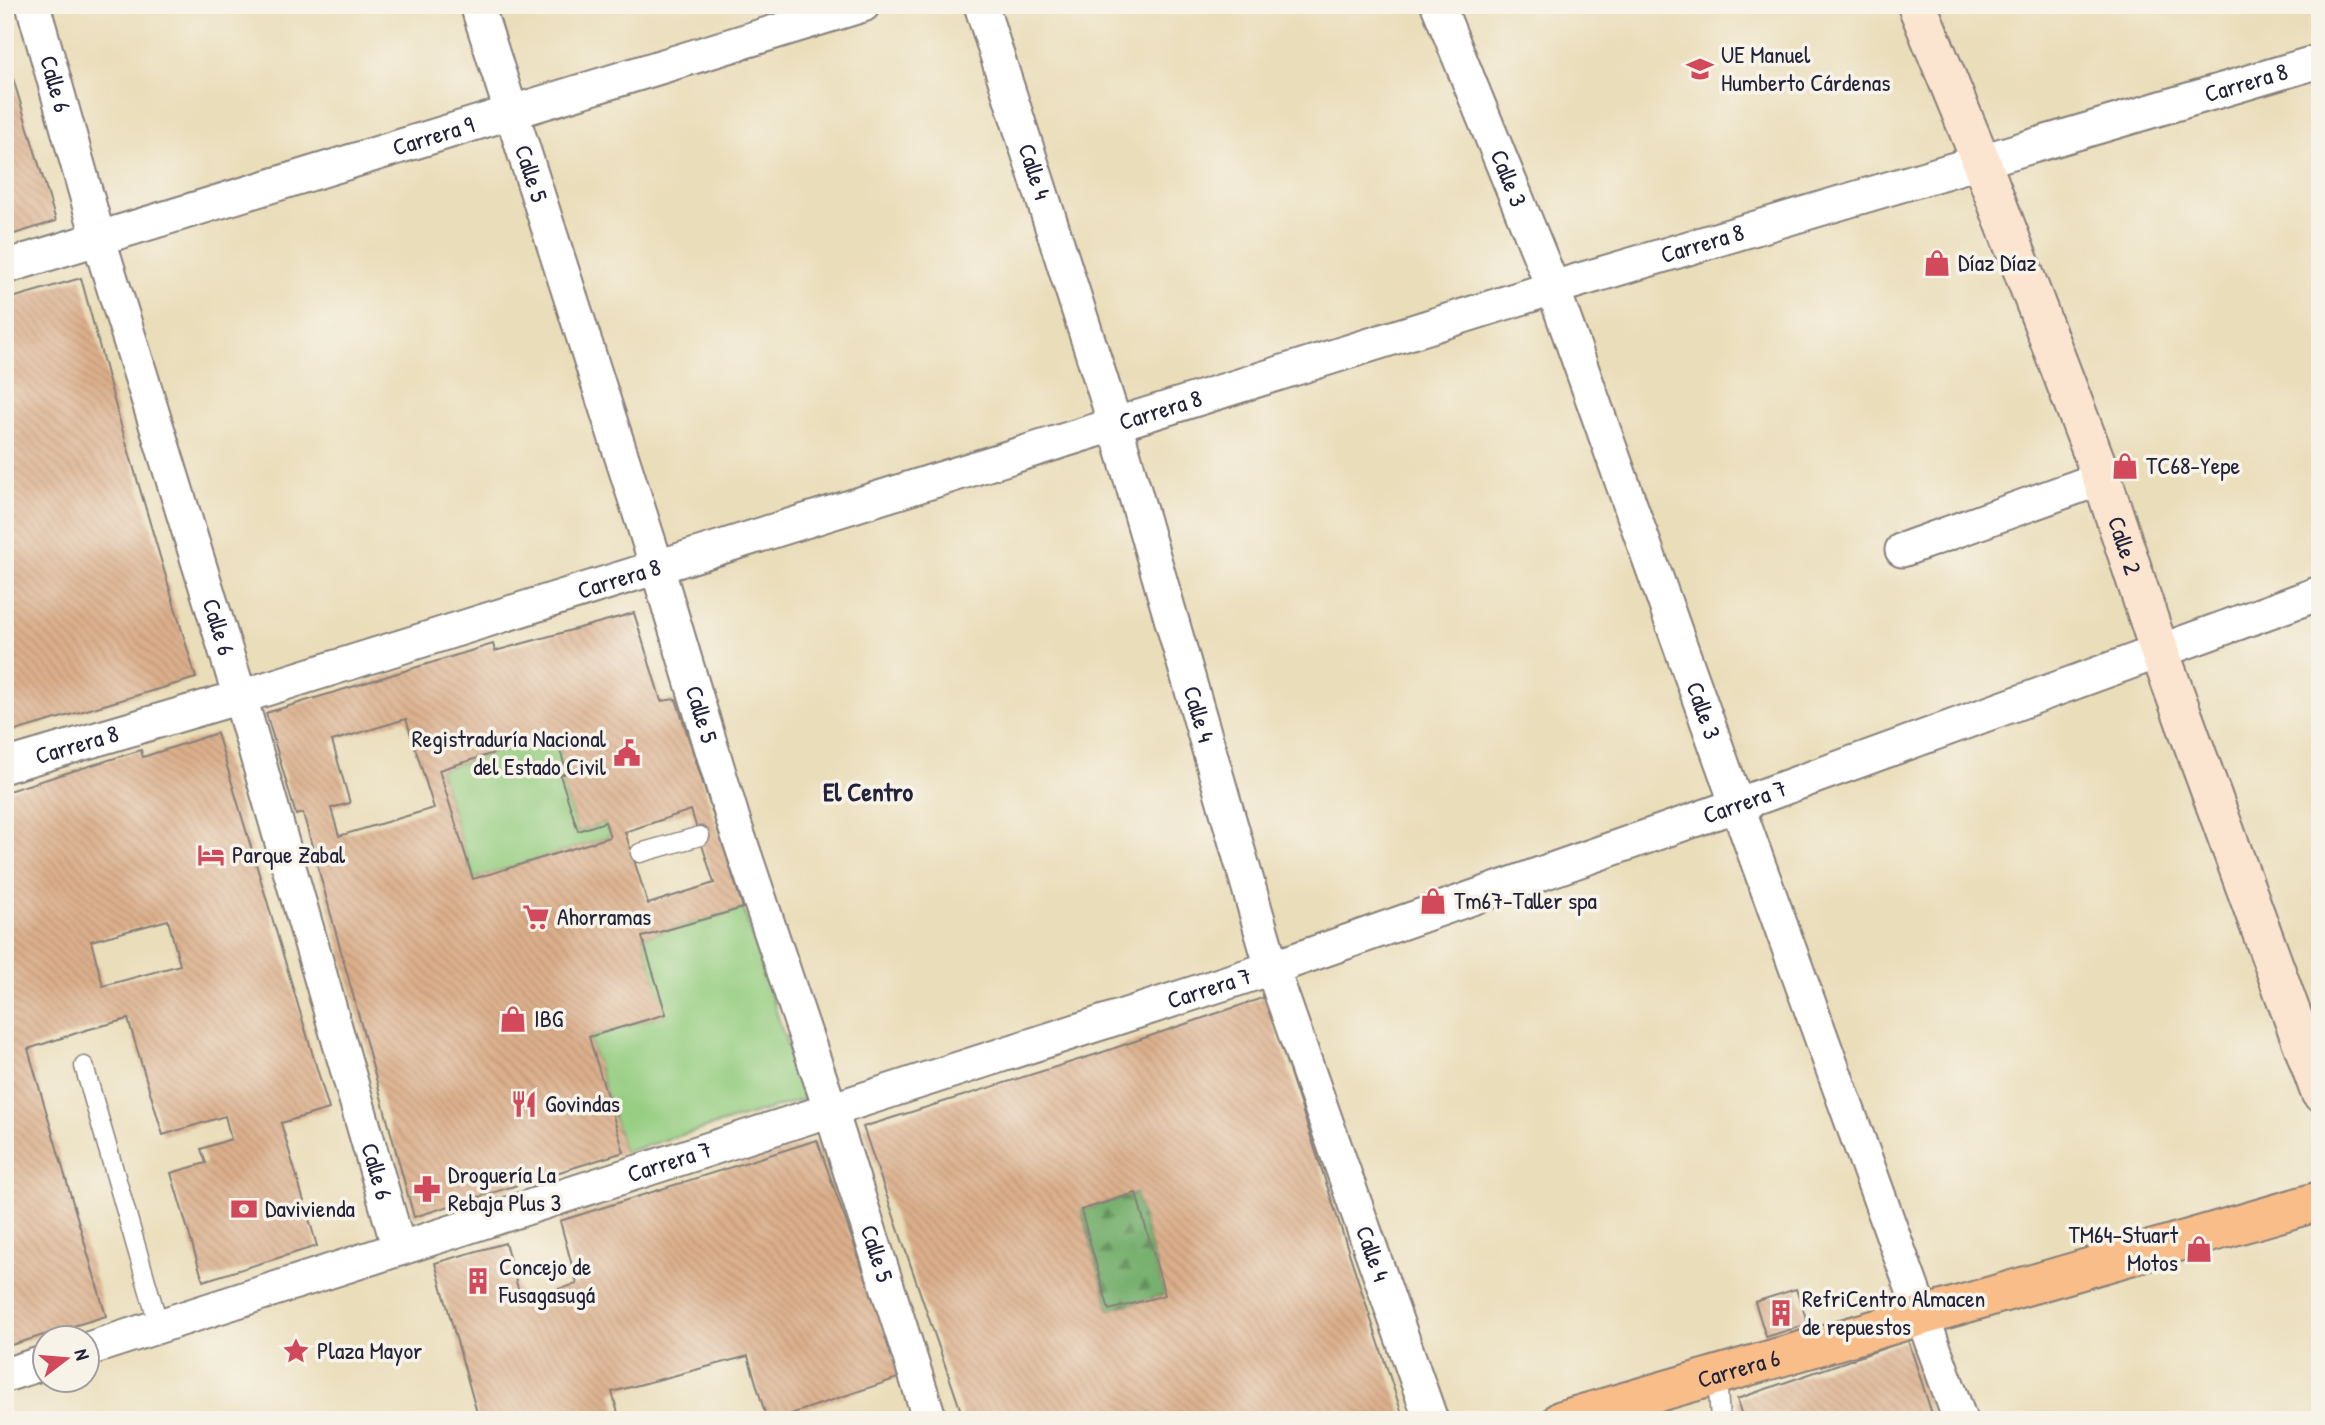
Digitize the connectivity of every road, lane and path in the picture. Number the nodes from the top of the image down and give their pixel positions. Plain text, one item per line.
1 (33, 5) edge
2 (477, 5) edge
3 (863, 5) edge
4 (981, 5) edge
5 (1438, 5) edge
6 (1917, 5) edge
7 (2320, 61) edge
8 (511, 111) junction
9 (1981, 161) junction
10 (99, 240) junction
11 (5, 267) edge
12 (1553, 288) junction
13 (1115, 424) junction
14 (2102, 478) junction
15 (1902, 550) dead end
16 (657, 567) junction
17 (2320, 593) edge
18 (2160, 653) junction
19 (240, 696) junction
20 (5, 766) edge
21 (1737, 806) junction
22 (700, 836) dead end
23 (640, 853) dead end
24 (1272, 968) junction
25 (84, 1066) dead end
26 (2320, 1092) edge
27 (831, 1111) junction
28 (2320, 1201) edge
29 (399, 1249) junction
30 (1923, 1315) junction
31 (159, 1326) junction
32 (102, 1344) edge
33 (32, 1366) edge
34 (5, 1375) edge
35 (1717, 1375) junction
36 (1622, 1412) edge
37 (930, 1420) edge
38 (1431, 1420) edge
39 (1562, 1420) edge
40 (1720, 1420) edge
41 (1960, 1420) edge

1 - 10 street, Calle 6
2 - 8 street, Calle 5
3 - 8 street, Carrera 9
4 - 13 street, Calle 4
5 - 12 street, Calle 3
6 - 9 street, Calle 2
7 - 9 street, Carrera 8
8 - 10 street, Carrera 9
8 - 16 street, Calle 5
9 - 12 street, Carrera 8
9 - 14 street, Calle 2
10 - 11 street, Carrera 9
10 - 19 street, Calle 6
12 - 13 street, Carrera 8
12 - 21 street, Calle 3
13 - 16 street, Carrera 8
13 - 24 street, Calle 4
14 - 15 street
14 - 18 street, Calle 2
16 - 19 street, Carrera 8
16 - 27 street, Calle 5
17 - 18 street, Carrera 7
18 - 21 street, Carrera 7
18 - 26 street, Calle 2
19 - 20 street, Carrera 8
19 - 29 street, Calle 6
21 - 24 street, Carrera 7
21 - 30 street, Calle 3
22 - 23 lane
24 - 27 street, Carrera 7
24 - 38 street, Calle 4
25 - 31 lane
27 - 29 street, Carrera 7
27 - 37 street, Calle 5
28 - 30 main road, Carrera 6
29 - 31 street, Carrera 7
30 - 35 main road, Carrera 6
30 - 41 street, Calle 3
31 - 32 street, Carrera 7
33 - 34 street
35 - 36 main road, Carrera 6
35 - 40 lane
36 - 39 main road, Carrera 6

